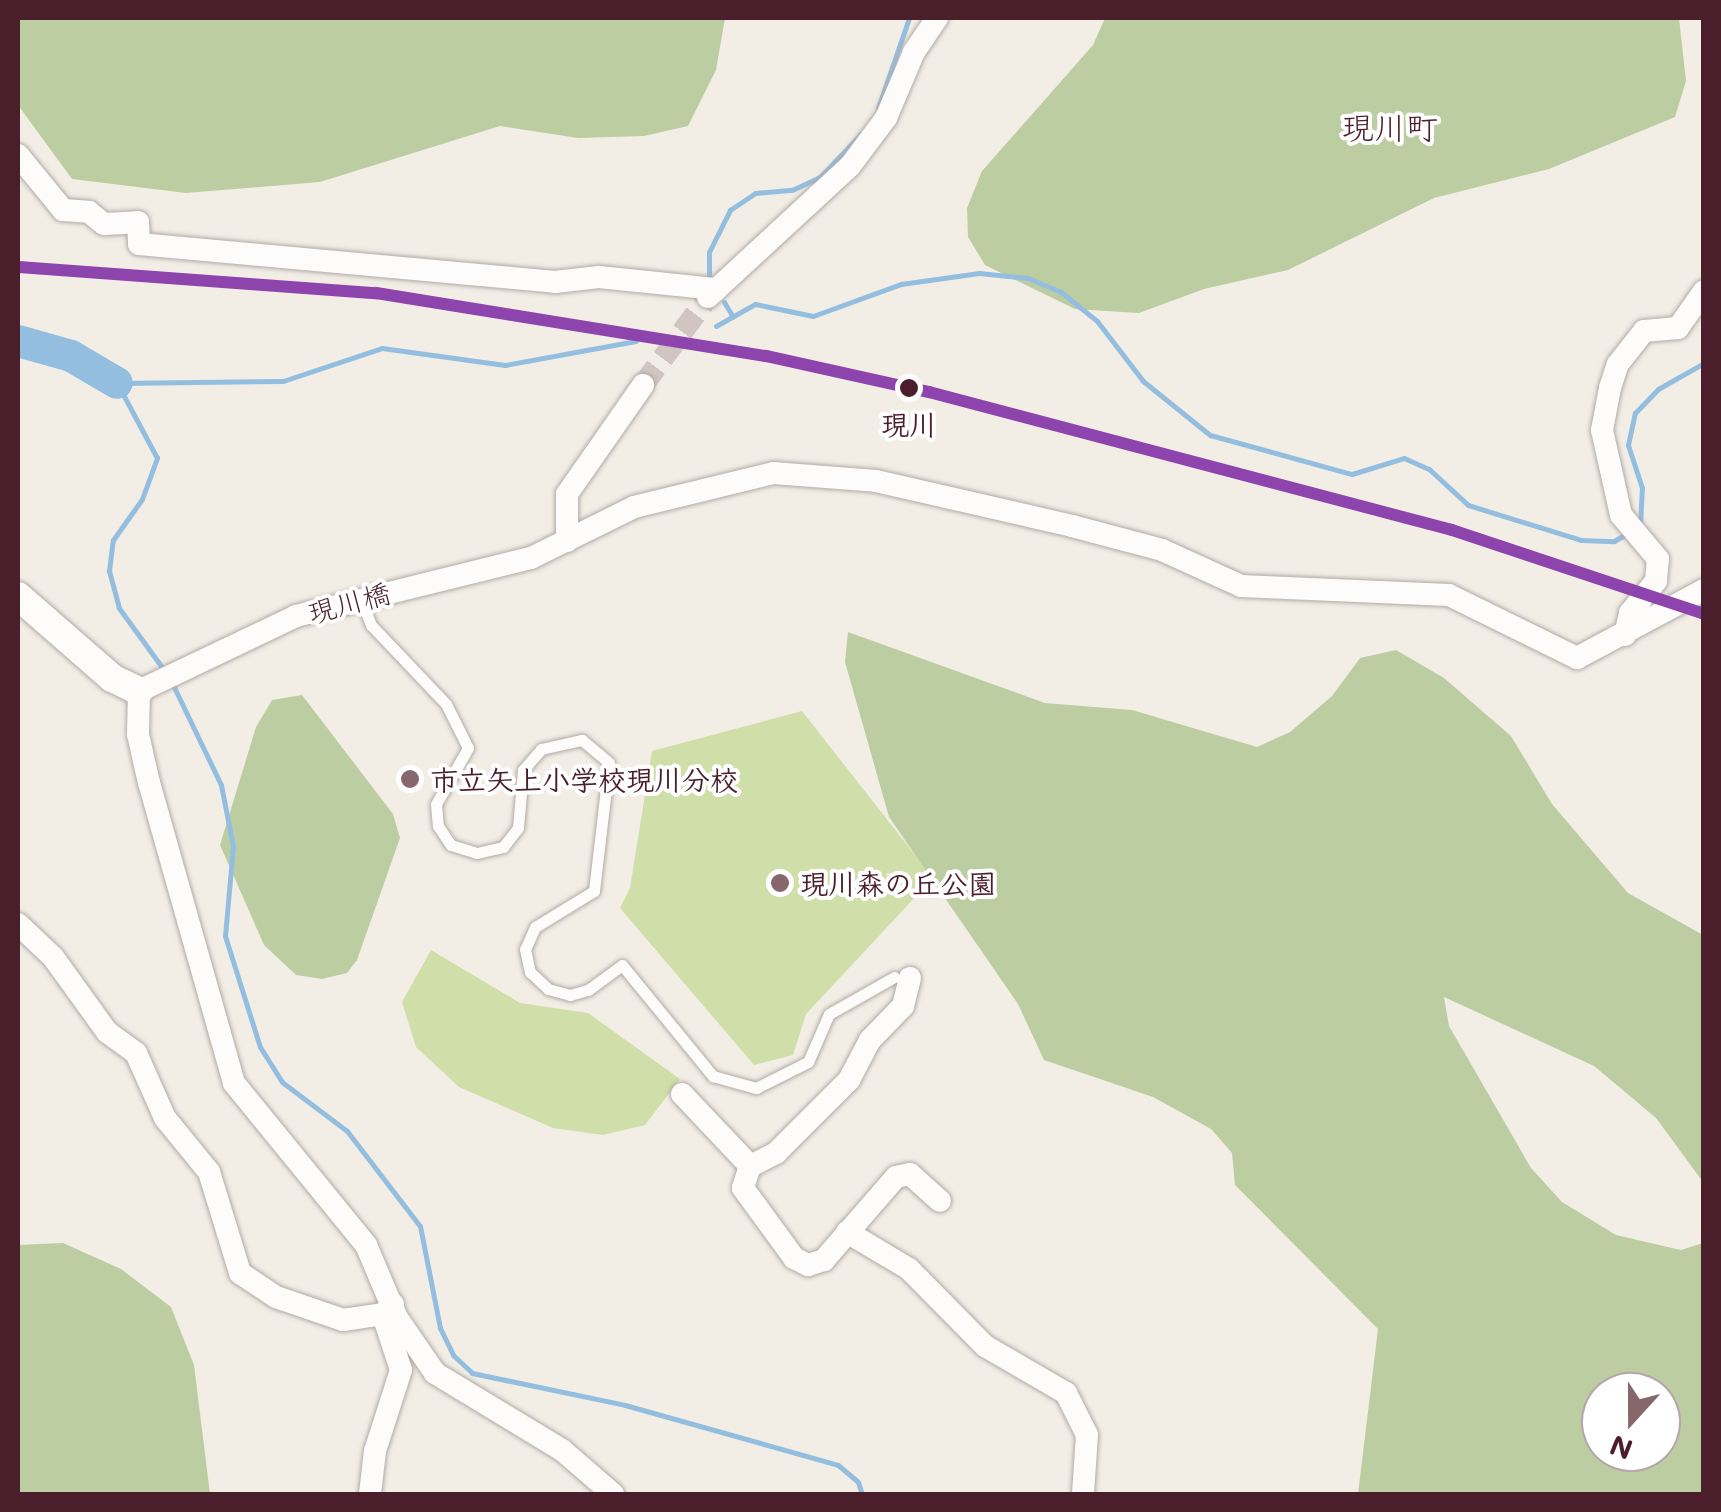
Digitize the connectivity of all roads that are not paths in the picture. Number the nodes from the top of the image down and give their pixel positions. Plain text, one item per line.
1 (937, 18) edge
2 (18, 154) edge
3 (1704, 291) edge
4 (642, 385) tunnel mouth
5 (568, 540) junction
6 (1704, 590) edge
7 (18, 596) edge
8 (361, 599) junction
9 (1625, 636) junction
10 (146, 687) junction
11 (18, 924) edge
12 (902, 977) joint
13 (682, 1094) dead end
14 (750, 1166) junction
15 (940, 1201) dead end
16 (848, 1232) junction
17 (395, 1311) junction
18 (370, 1494) edge
19 (613, 1494) edge
20 (1083, 1494) edge

1 - 2 street
3 - 9 street
4 - 5 street
5 - 8 street, 現川橋
5 - 9 street, 現川橋
6 - 9 street
7 - 10 street
8 - 10 street, 現川橋
8 - 12 lane
10 - 17 street
11 - 17 street
12 - 14 street
13 - 14 street
14 - 16 street
15 - 16 street
16 - 20 street
17 - 18 street
17 - 19 street

